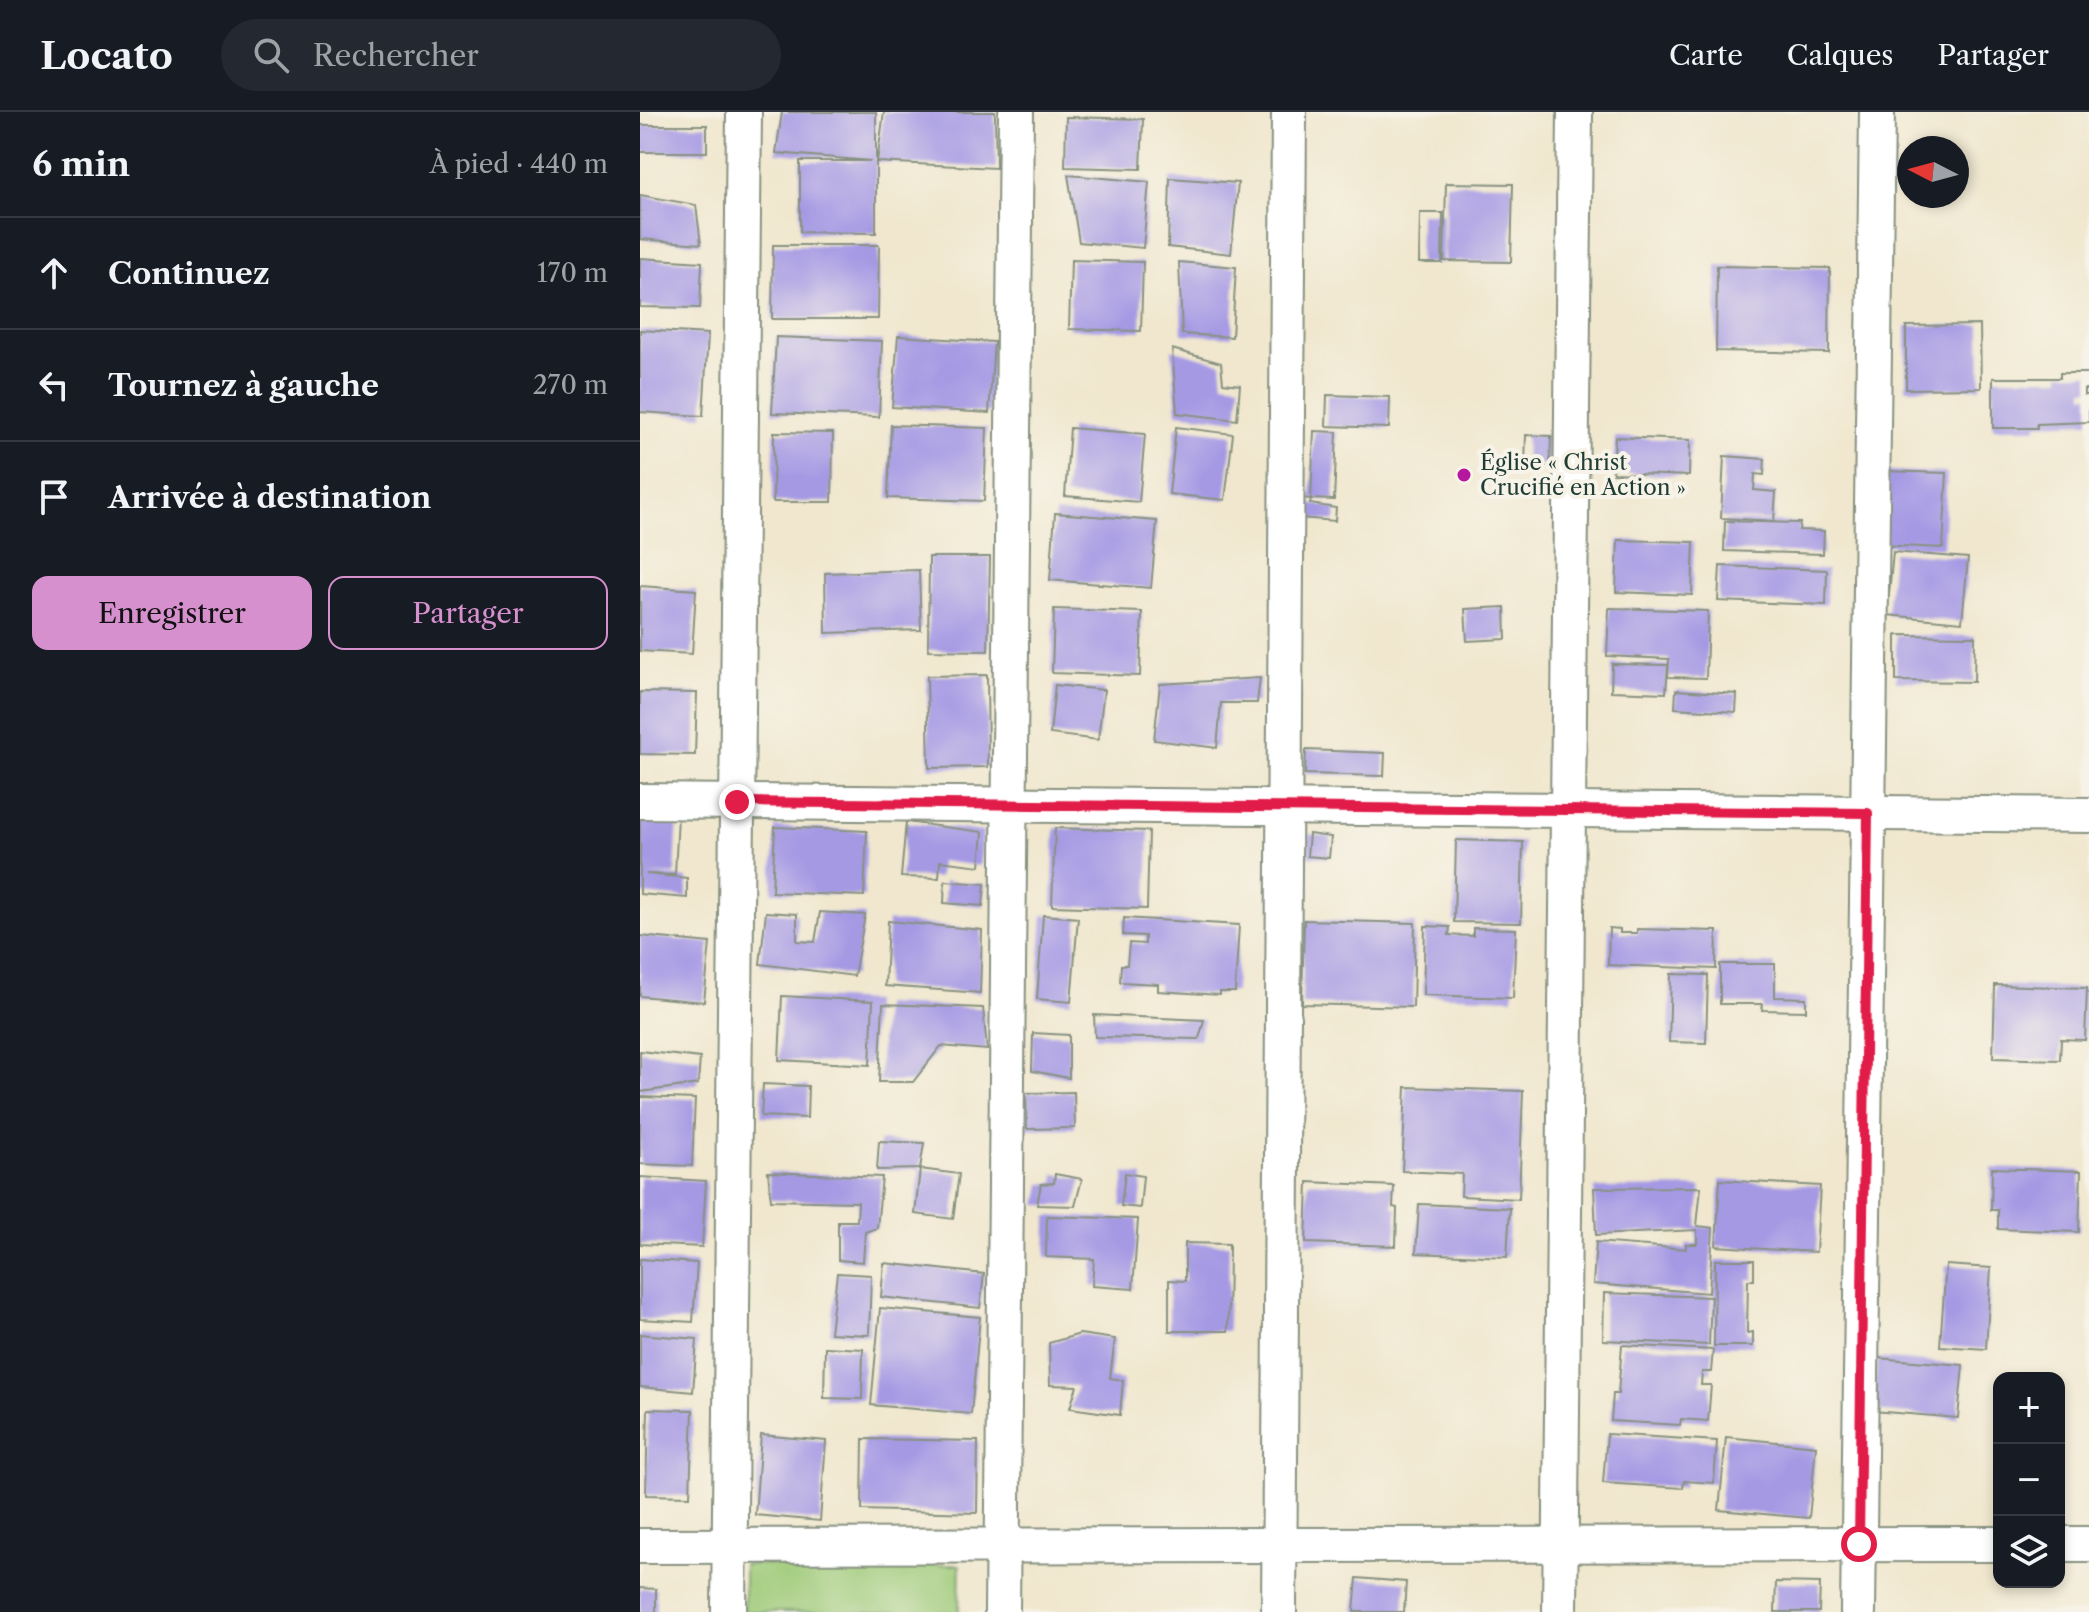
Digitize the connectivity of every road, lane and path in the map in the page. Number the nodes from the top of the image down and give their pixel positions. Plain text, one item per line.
1 (744, 112) edge
2 (1016, 112) edge
3 (1289, 112) edge
4 (1575, 112) edge
5 (1877, 112) edge
6 (640, 801) edge
7 (737, 802) junction
8 (1009, 804) junction
9 (1284, 807) junction
10 (1568, 810) junction
11 (1868, 813) junction
12 (2089, 815) edge
13 (1859, 1544) junction
14 (1993, 1544) edge
15 (2065, 1544) edge
16 (2089, 1544) edge
17 (1280, 1545) junction
18 (1561, 1545) junction
19 (640, 1546) edge
20 (730, 1546) junction
21 (1003, 1546) junction
22 (729, 1612) edge
23 (1002, 1612) edge
24 (1279, 1612) edge
25 (1560, 1612) edge
26 (1858, 1612) edge

1 - 7 street
2 - 8 street
3 - 9 street
4 - 10 street
5 - 11 street
6 - 7 street
7 - 8 street
7 - 20 street
8 - 9 street
8 - 21 street
9 - 10 street
9 - 17 street
10 - 11 street
10 - 18 street
11 - 12 street
11 - 13 street
13 - 14 street
13 - 18 street
13 - 26 street
15 - 16 street
17 - 18 street
17 - 21 street
17 - 24 street
18 - 25 street
19 - 20 street
20 - 21 street
20 - 22 street
21 - 23 street

